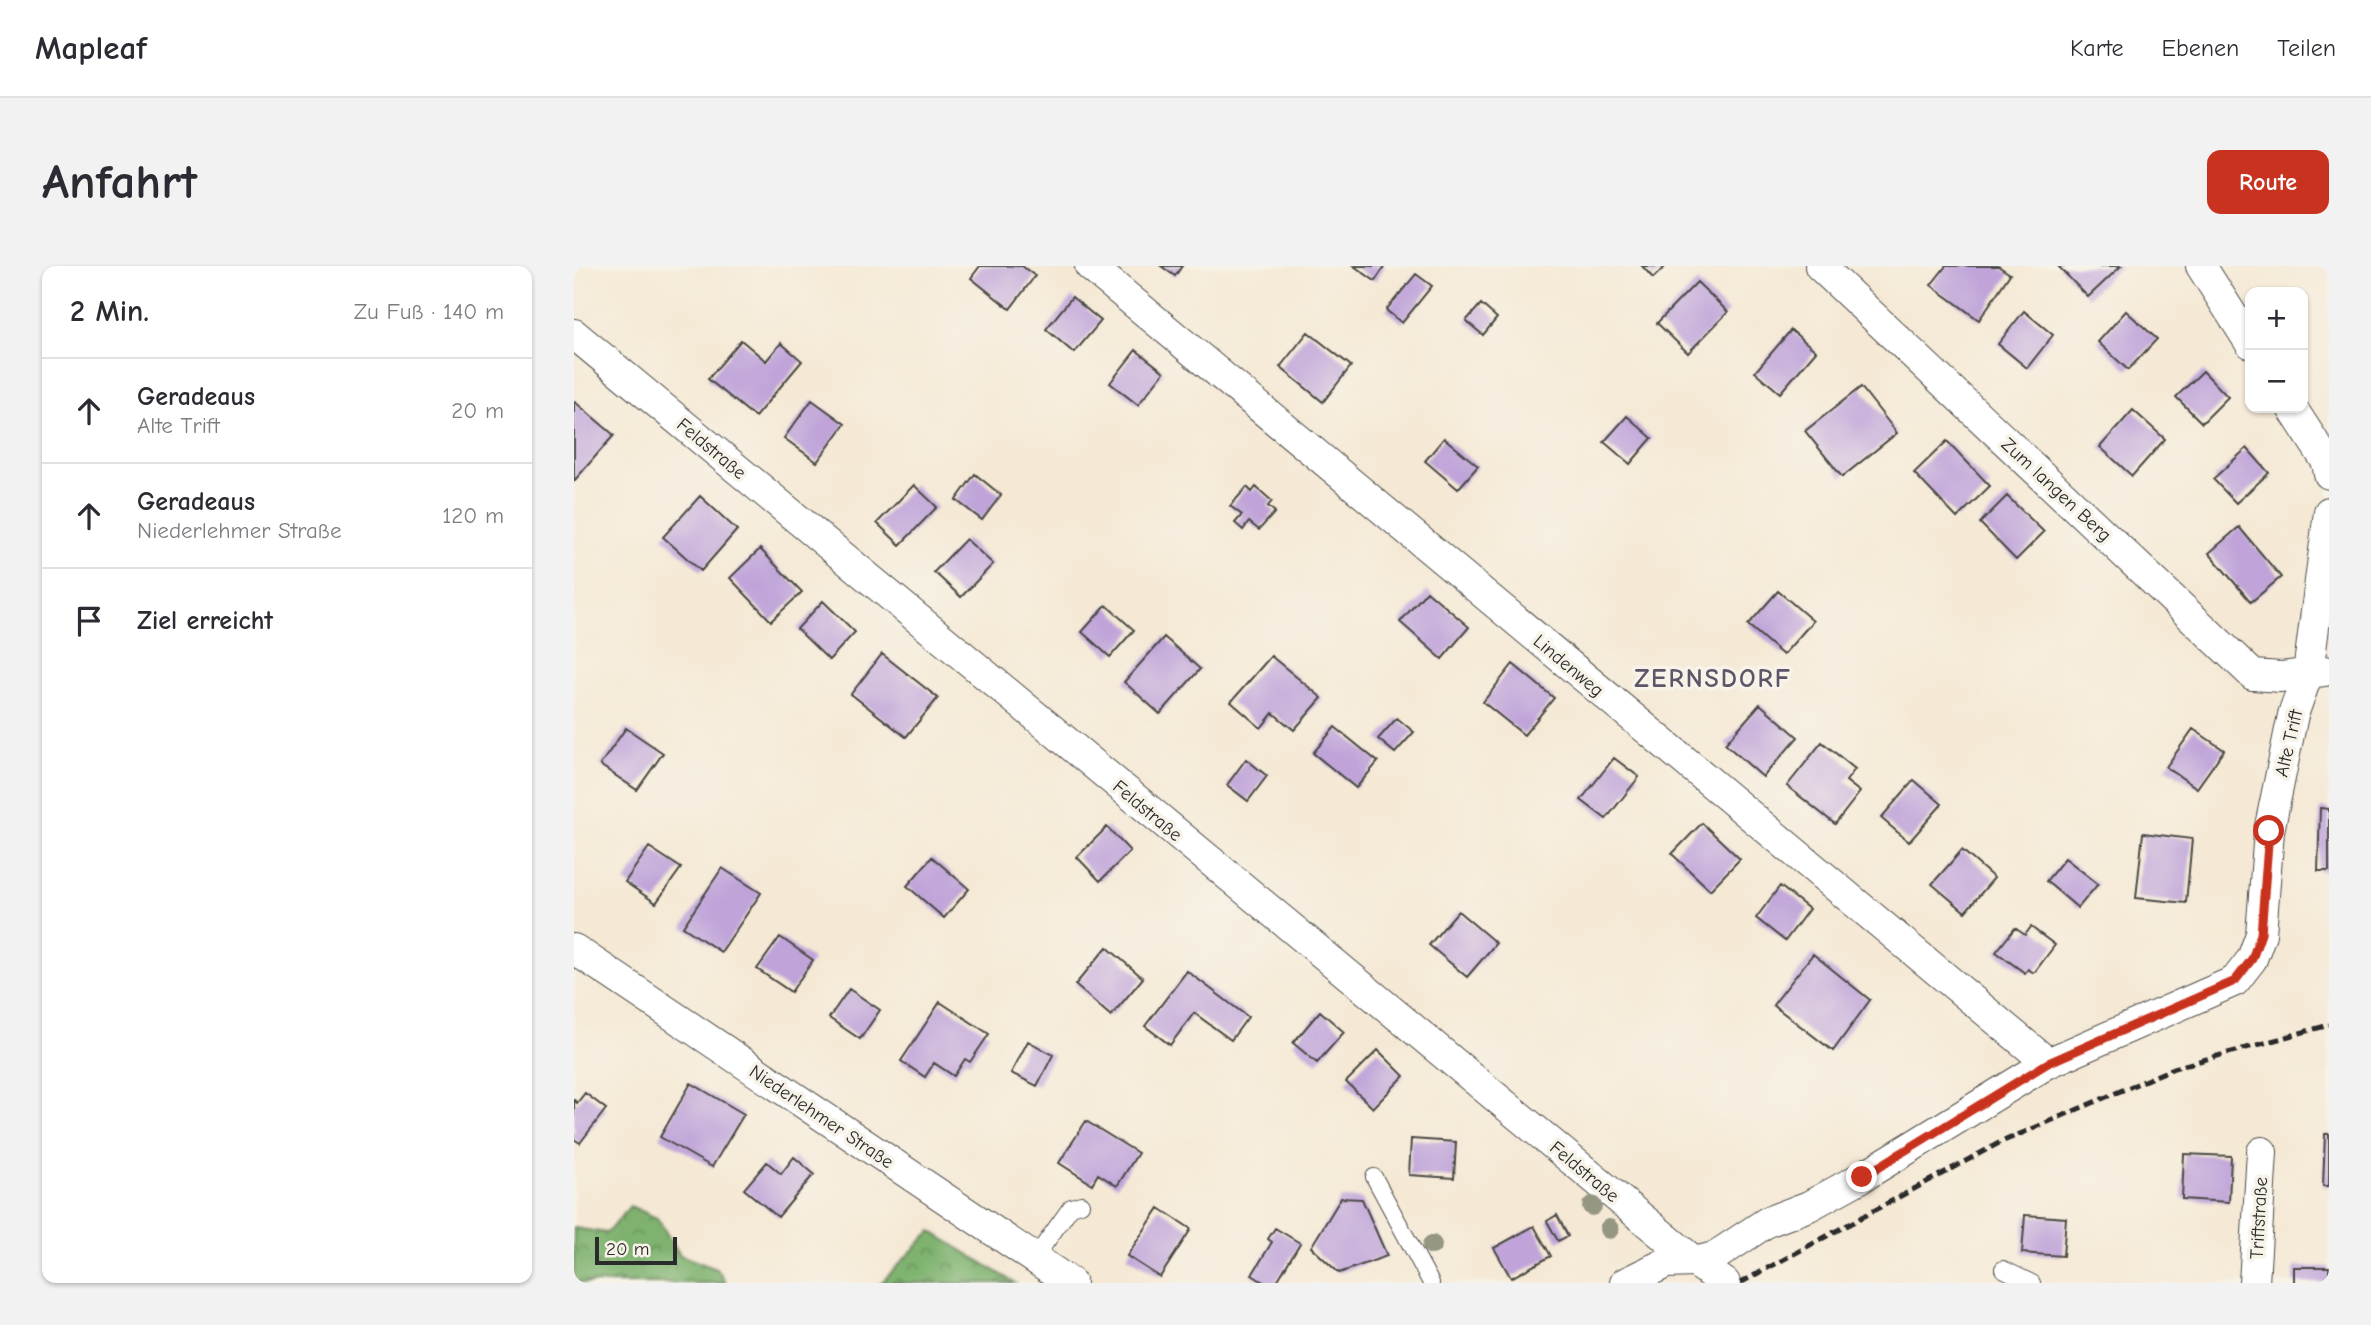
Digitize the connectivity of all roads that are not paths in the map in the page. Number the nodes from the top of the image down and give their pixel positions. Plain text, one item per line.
1 (1090, 266) edge
2 (1821, 266) edge
3 (2201, 266) edge
4 (574, 334) edge
5 (2245, 335) edge
6 (2295, 413) edge
7 (2329, 474) edge
8 (2329, 512) edge
9 (2319, 672) edge
10 (574, 949) edge
11 (2048, 1063) junction
12 (2262, 1152) dead end
13 (1374, 1177) dead end
14 (1081, 1204) dead end
15 (1034, 1259) junction
16 (1695, 1262) junction
17 (2003, 1269) dead end
18 (1071, 1283) edge
19 (1431, 1283) edge
20 (1625, 1283) edge
21 (1725, 1283) edge
22 (2032, 1283) edge
23 (2255, 1283) edge

1 - 11 street, Lindenweg
2 - 9 street, Zum langen Berg
3 - 5 street
4 - 16 street, Feldstraße
6 - 7 street
8 - 9 street, Alte Trift
9 - 11 street, Alte Trift
10 - 15 street, Niederlehmer Straße
11 - 16 street
12 - 23 street, Triftstraße
13 - 19 lane
14 - 15 lane
15 - 18 street, Niederlehmer Straße
16 - 20 street
16 - 21 street, Feldstraße
17 - 22 lane

